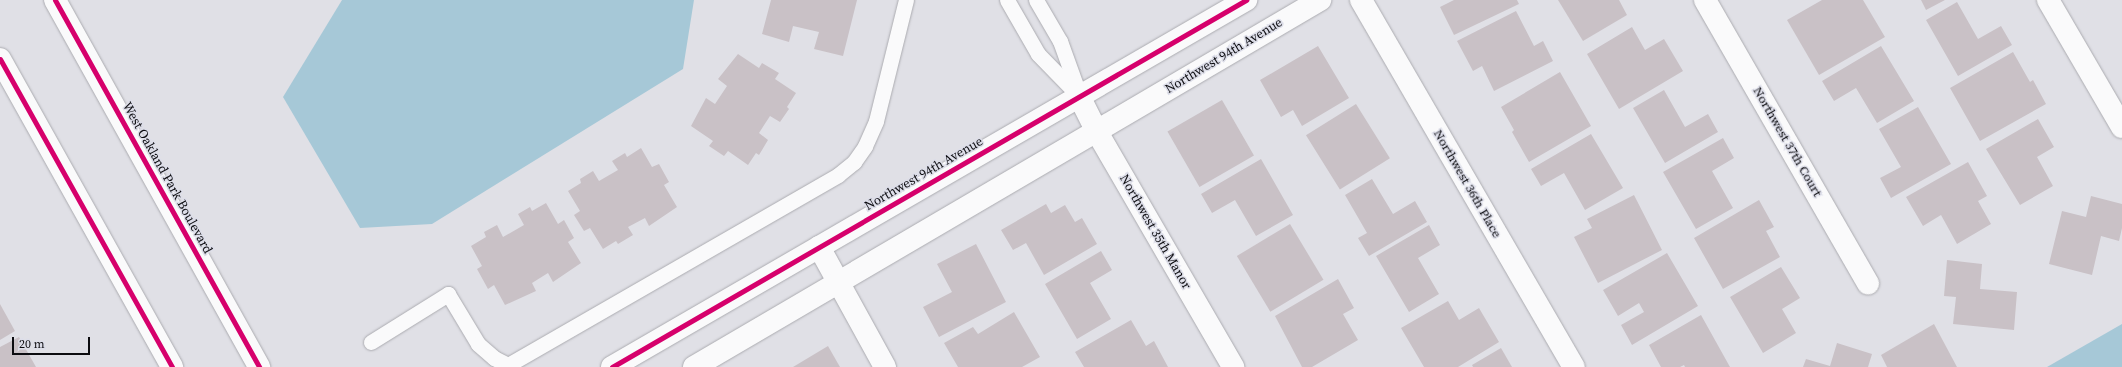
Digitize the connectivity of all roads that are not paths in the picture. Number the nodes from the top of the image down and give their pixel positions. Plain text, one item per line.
1 (55, 0) edge
2 (906, 0) edge
3 (1007, 0) edge
4 (1036, 0) edge
5 (1246, 0) edge
6 (1320, 0) edge
7 (1361, 0) edge
8 (1705, 0) edge
9 (2048, 0) edge
10 (0, 59) edge
11 (1079, 96) junction
12 (2122, 128) edge
13 (1097, 132) junction
14 (819, 248) junction
15 (838, 282) junction
16 (1868, 284) dead end
17 (371, 342) dead end
18 (172, 367) edge
19 (259, 367) edge
20 (612, 367) edge
21 (694, 367) edge
22 (885, 367) edge
23 (1233, 367) edge
24 (1574, 367) edge

1 - 19 street, West Oakland Park Boulevard
2 - 17 lane
3 - 11 lane, Northwest 35th Manor
4 - 11 lane, Northwest 35th Manor
5 - 11 street, Northwest 94th Avenue
6 - 13 street, Northwest 94th Avenue
7 - 24 street, Northwest 36th Place
8 - 16 street, Northwest 37th Court
9 - 12 street
10 - 18 street
11 - 13 street, Northwest 35th Manor
11 - 14 street, Northwest 94th Avenue
13 - 15 street, Northwest 94th Avenue
13 - 23 street, Northwest 35th Manor
14 - 15 street
14 - 20 street, Northwest 94th Avenue
15 - 21 street, Northwest 94th Avenue
15 - 22 street

